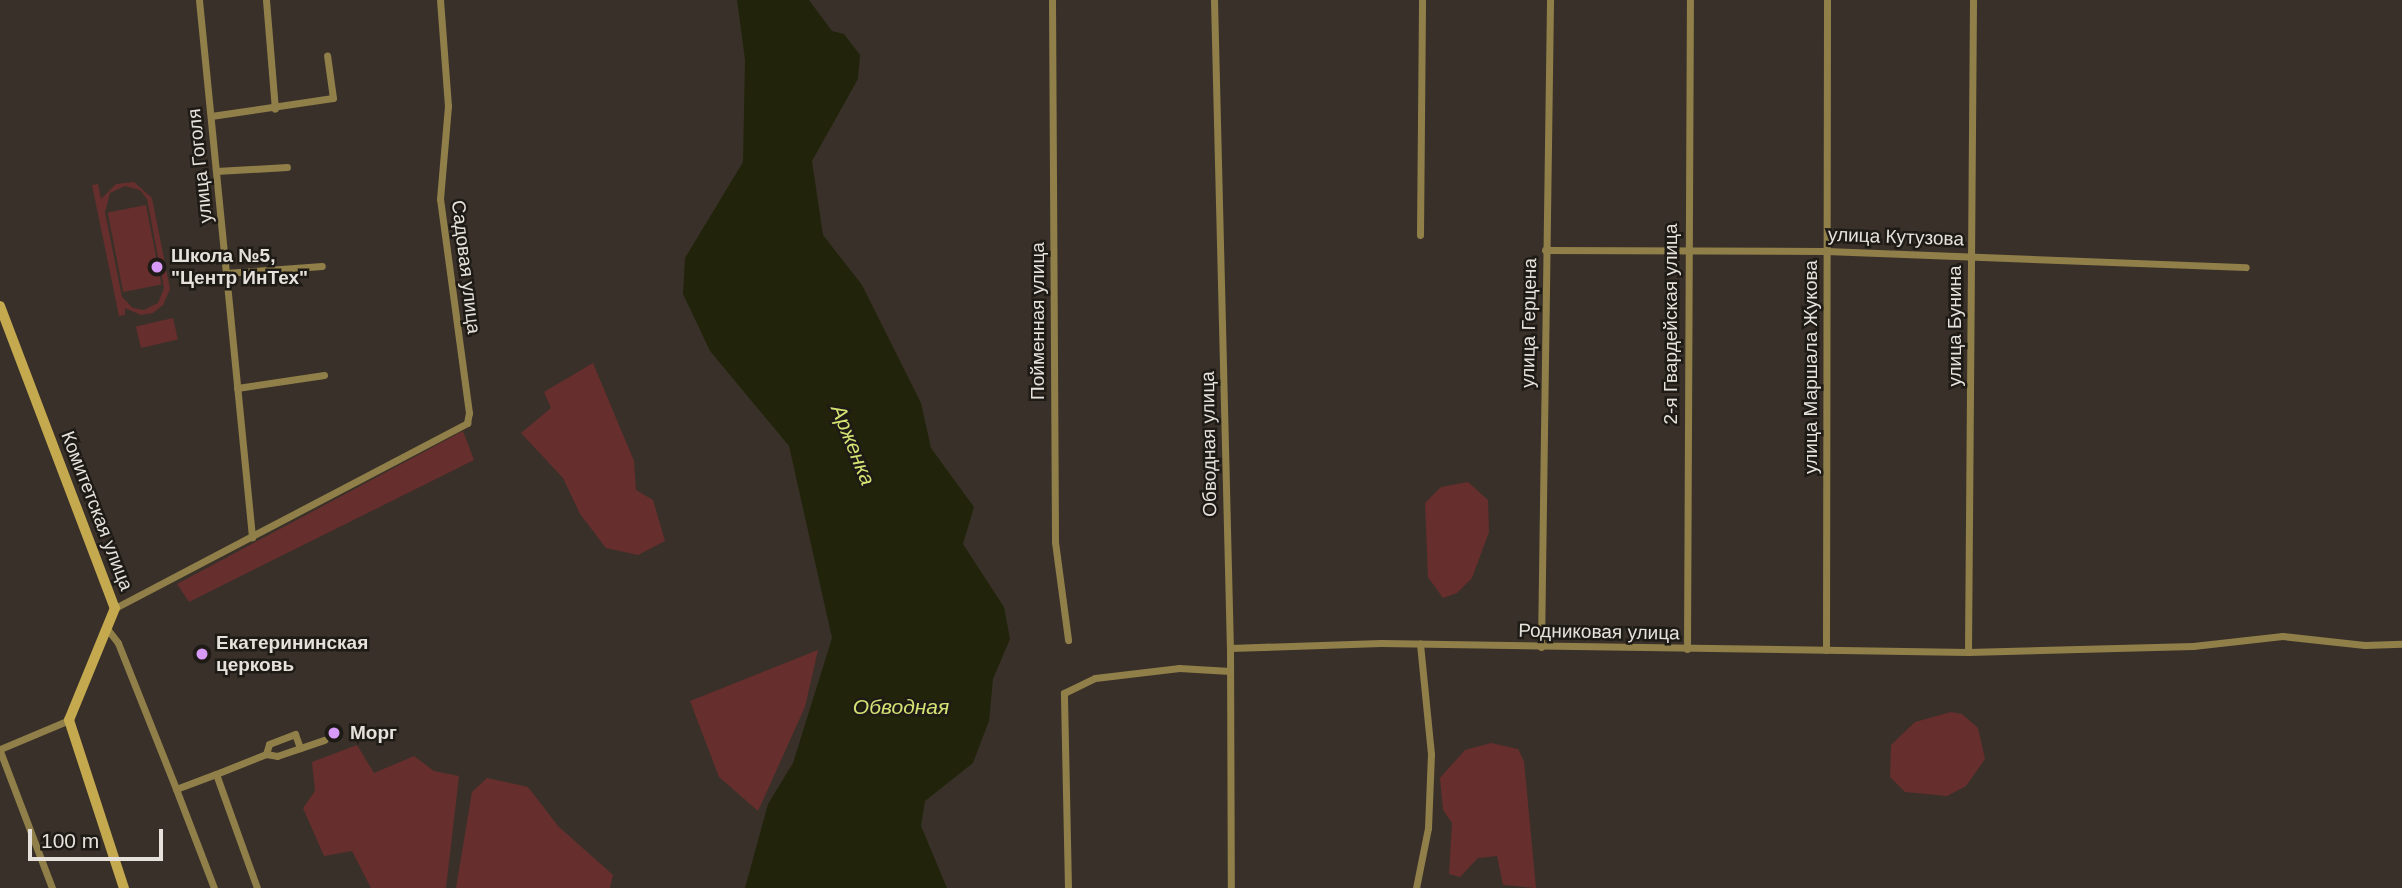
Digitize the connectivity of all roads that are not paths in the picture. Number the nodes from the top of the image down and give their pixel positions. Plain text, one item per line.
1 (200, 0) edge
2 (266, 0) edge
3 (440, 0) edge
4 (1052, 0) edge
5 (1214, 0) edge
6 (1422, 0) edge
7 (1550, 0) edge
8 (1690, 0) edge
9 (1827, 0) edge
10 (1973, 0) edge
11 (327, 55) dead end
12 (275, 109) junction
13 (211, 116) junction
14 (288, 167) dead end
15 (216, 170) junction
16 (1420, 235) dead end
17 (1545, 250) junction
18 (1686, 250) junction
19 (1826, 251) junction
20 (1971, 255) junction
21 (322, 265) dead end
22 (2246, 267) dead end
23 (226, 273) junction
24 (0, 306) edge
25 (324, 375) dead end
26 (237, 388) junction
27 (252, 537) junction
28 (115, 608) junction
29 (108, 630) junction
30 (1068, 640) dead end
31 (1420, 644) junction
32 (2402, 644) edge
33 (1541, 647) junction
34 (1230, 648) junction
35 (1686, 649) junction
36 (1826, 650) junction
37 (1968, 652) junction
38 (1230, 671) junction
39 (69, 720) junction
40 (324, 740) dead end
41 (300, 748) junction
42 (0, 750) edge
43 (266, 754) junction
44 (216, 774) junction
45 (176, 789) junction
46 (52, 888) edge
47 (124, 888) edge
48 (214, 888) edge
49 (257, 888) edge
50 (1068, 888) edge
51 (1231, 888) edge
52 (1416, 888) edge

1 - 13 street, улица Гоголя
2 - 12 street
3 - 27 street, Садовая улица
4 - 30 street, Пойменная улица
5 - 34 street, Обводная улица
6 - 16 street
7 - 17 street, улица Герцена
8 - 18 street, 2-я Гвардейская улица
9 - 19 street, улица Маршала Жукова
10 - 20 street, улица Бунина
11 - 12 street
12 - 13 street
13 - 15 street, улица Гоголя
14 - 15 street
15 - 23 street, улица Гоголя
17 - 18 street, улица Кутузова
17 - 33 street, улица Герцена
18 - 19 street, улица Кутузова
18 - 35 street, 2-я Гвардейская улица
19 - 20 street, улица Кутузова
19 - 36 street, улица Маршала Жукова
20 - 22 street, улица Кутузова
20 - 37 street, улица Бунина
21 - 23 street
23 - 26 street, улица Гоголя
24 - 28 street, Комитетская улица
25 - 26 street
26 - 27 street, улица Гоголя
27 - 28 street
28 - 29 street, Комитетская улица
29 - 39 street, Комитетская улица
29 - 45 street
31 - 33 street, Родниковая улица
31 - 34 street, Родниковая улица
31 - 52 street
32 - 37 street, Родниковая улица
33 - 35 street, Родниковая улица
34 - 38 street, Обводная улица
35 - 36 street, Родниковая улица
36 - 37 street, Родниковая улица
38 - 50 street
38 - 51 street, Обводная улица
39 - 42 street
39 - 47 street
40 - 41 street
41 - 43 street
41 - 43 street
42 - 46 street
43 - 44 street
44 - 45 street
44 - 49 street
45 - 48 street

